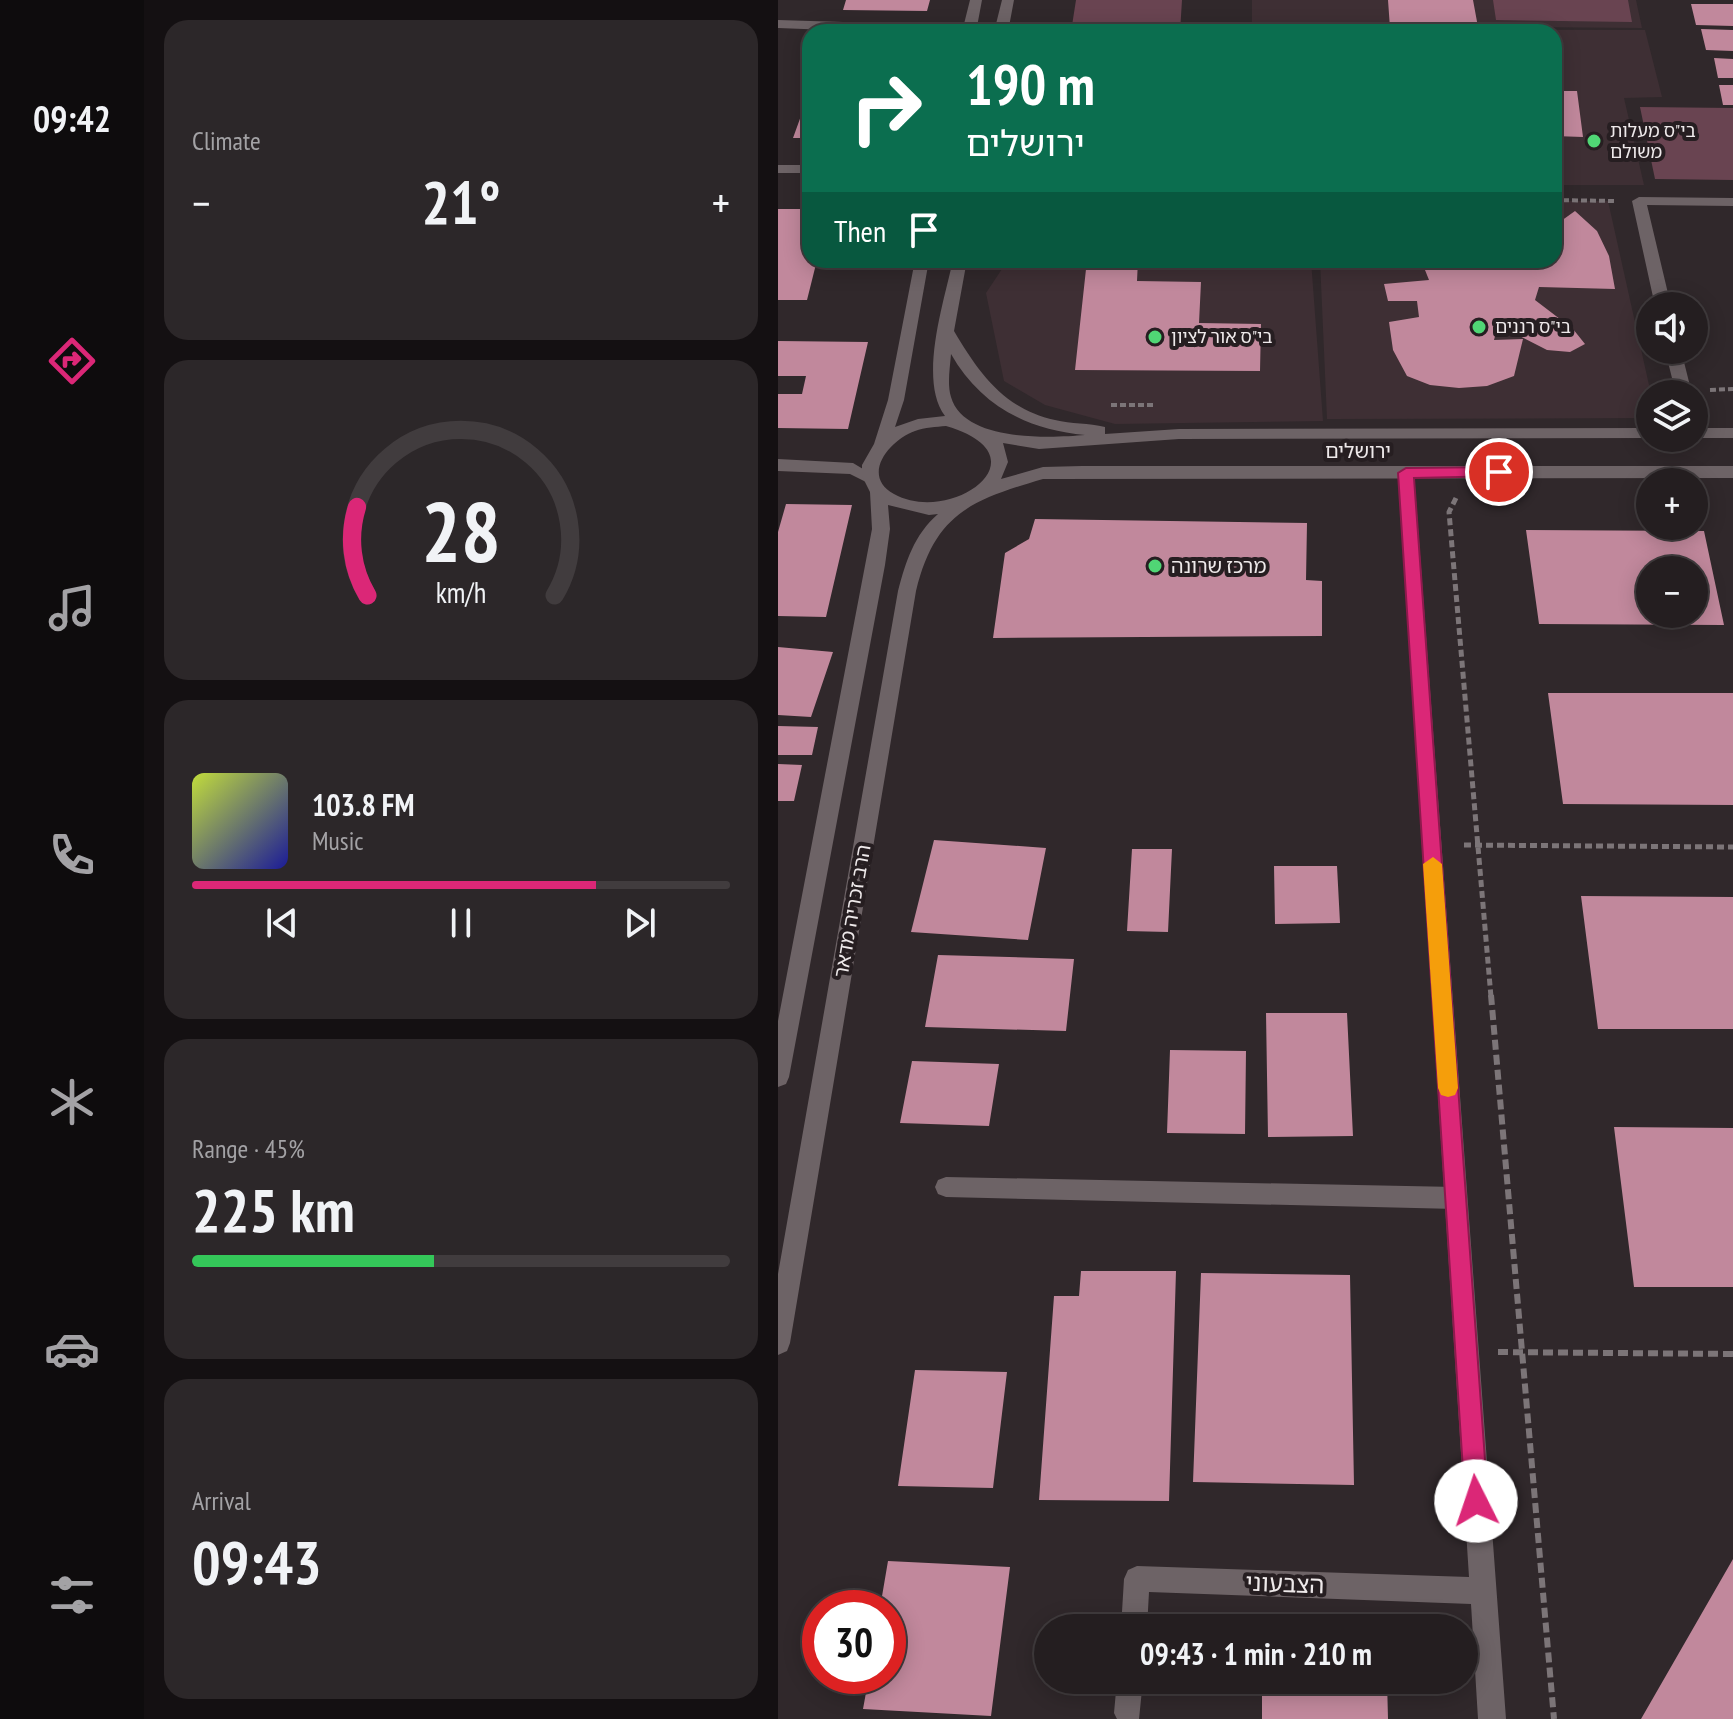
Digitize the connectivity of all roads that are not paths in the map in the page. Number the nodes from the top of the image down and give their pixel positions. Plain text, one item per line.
1 (976, 0) edge
2 (1008, 0) edge
3 (778, 24) edge
4 (971, 24) edge
5 (1003, 24) edge
6 (802, 25) edge
7 (778, 169) edge
8 (802, 169) edge
9 (1733, 202) edge
10 (921, 268) edge
11 (959, 268) edge
12 (1660, 292) edge
13 (948, 334) junction
14 (963, 424) junction
15 (981, 431) junction
16 (1636, 433) edge
17 (1708, 433) edge
18 (1733, 433) edge
19 (1179, 434) junction
20 (882, 443) junction
21 (778, 465) edge
22 (1733, 472) edge
23 (1406, 473) junction
24 (874, 485) junction
25 (976, 496) junction
26 (778, 1077) edge
27 (946, 1187) dead end
28 (1456, 1198) junction
29 (778, 1343) edge
30 (1483, 1591) junction
31 (1135, 1614) edge
32 (1129, 1694) edge
33 (1128, 1713) dead end
34 (1492, 1719) edge

1 - 4 street
2 - 5 street
3 - 6 street
7 - 8 street
9 - 12 street
10 - 20 street
11 - 13 street
13 - 14 street
13 - 19 street
14 - 15 street
14 - 20 street
15 - 19 street, ירושלים
15 - 25 street
16 - 19 street, ירושלים
17 - 18 street
20 - 24 street
21 - 24 street
22 - 23 street, ירושלים
23 - 25 street, ירושלים
23 - 28 street
24 - 25 street
24 - 26 street, הרב זכריה מדאר
25 - 29 street, הרב זכריה מדאר
27 - 28 street
28 - 30 street
30 - 31 street, הצבעוני
30 - 34 street
32 - 33 street

